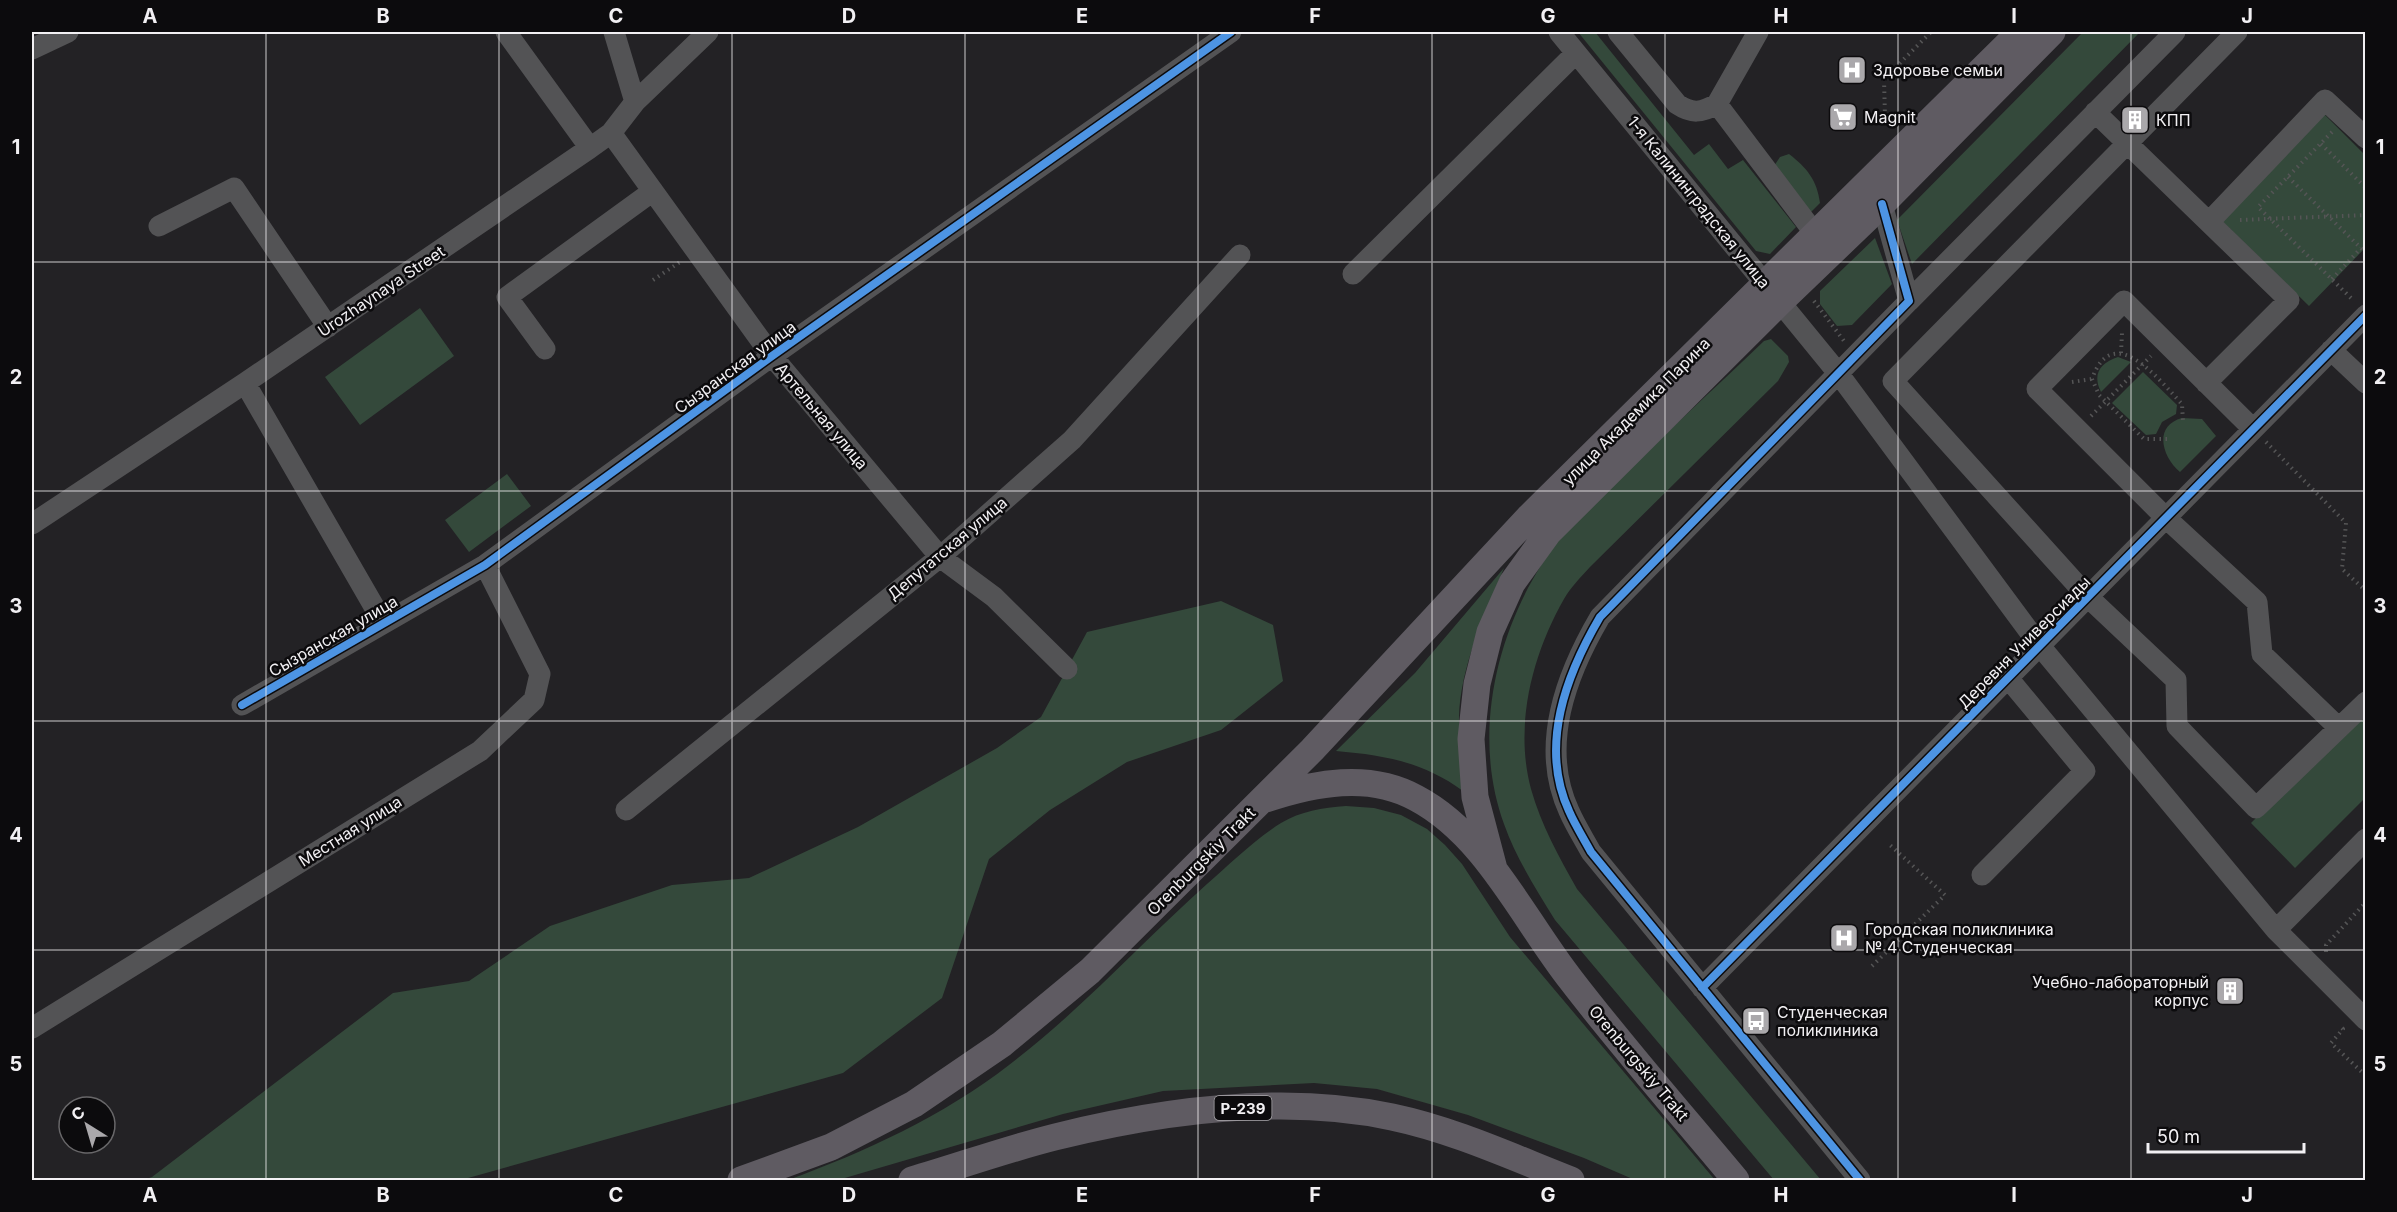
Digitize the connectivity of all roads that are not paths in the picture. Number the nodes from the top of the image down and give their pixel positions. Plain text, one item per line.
1 (68, 32) edge
2 (506, 32) edge
3 (614, 32) edge
4 (708, 32) edge
5 (1231, 32) edge
6 (1559, 32) edge
7 (1618, 32) edge
8 (1758, 32) edge
9 (2020, 32) edge
10 (2052, 32) edge
11 (2175, 32) edge
12 (2237, 32) edge
13 (32, 49) edge
14 (1576, 53) junction
15 (635, 102) junction
16 (1717, 104) junction
17 (2095, 112) junction
18 (611, 133) junction
19 (2366, 138) edge
20 (2128, 143) junction
21 (590, 148) junction
22 (653, 192) junction
23 (1882, 204) junction
24 (2210, 221) junction
25 (159, 226) dead end
26 (1816, 235) junction
27 (1240, 255) dead end
28 (1353, 274) dead end
29 (1772, 293) junction
30 (1910, 301) junction
31 (2360, 308) edge
32 (328, 327) junction
33 (545, 349) dead end
34 (2331, 350) junction
35 (772, 356) junction
36 (1838, 373) junction
37 (2206, 383) junction
38 (2366, 383) edge
39 (246, 384) junction
40 (2253, 429) junction
41 (2166, 518) junction
42 (32, 524) edge
43 (940, 557) junction
44 (485, 565) junction
45 (2088, 597) junction
46 (383, 622) junction
47 (2040, 646) junction
48 (1067, 669) dead end
49 (2008, 678) junction
50 (2366, 702) edge
51 (242, 705) dead end
52 (2339, 728) junction
53 (1262, 800) junction
54 (626, 810) dead end
55 (2366, 839) edge
56 (1494, 869) junction
57 (1982, 875) dead end
58 (2276, 930) junction
59 (1702, 988) junction
60 (2366, 1020) edge
61 (32, 1028) edge
62 (741, 1180) edge
63 (912, 1180) edge
64 (1571, 1180) edge
65 (1736, 1180) edge
66 (1860, 1180) edge

1 - 13 street
2 - 21 street
3 - 15 street
4 - 15 street, Urozhaynaya Street
5 - 35 street, Сызранская улица
6 - 14 street, 1-я Калининградская улица
7 - 16 street
8 - 16 street
9 - 26 main road, улица Академика Парина
10 - 23 main road, улица Академика Парина
11 - 17 street
12 - 20 street
14 - 28 street
14 - 29 street, 1-я Калининградская улица
15 - 18 street, Urozhaynaya Street
16 - 26 street
17 - 20 street
17 - 30 street
18 - 21 street, Urozhaynaya Street
18 - 22 street, Артельная улица
19 - 24 street
20 - 24 street
20 - 45 street
21 - 32 street, Urozhaynaya Street
22 - 33 street
22 - 35 street, Артельная улица
23 - 29 main road, улица Академика Парина
23 - 30 street
24 - 37 street
25 - 32 street
26 - 29 main road, улица Академика Парина
27 - 43 street, Депутатская улица
29 - 36 street, 1-я Калининградская улица
29 - 53 main road, улица Академика Парина
29 - 56 main road, улица Академика Парина
30 - 36 street
31 - 34 street, Деревня Универсиады
32 - 39 street, Urozhaynaya Street
34 - 38 street
34 - 40 street, Деревня Универсиады
35 - 43 street, Артельная улица
35 - 44 street, Сызранская улица
36 - 47 street, 1-я Калининградская улица
36 - 59 street
37 - 40 street
37 - 41 street
39 - 42 street, Urozhaynaya Street
39 - 46 street
40 - 41 street, Деревня Универсиады
41 - 45 street, Деревня Универсиады
41 - 52 street
43 - 48 street, Артельная улица
43 - 54 street, Депутатская улица
44 - 46 street, Сызранская улица
44 - 61 street, Местная улица
45 - 47 street, Деревня Универсиады
45 - 52 street
46 - 51 street, Сызранская улица
47 - 49 street, Деревня Универсиады
47 - 58 street, 1-я Калининградская улица
49 - 57 street
49 - 59 street, Деревня Универсиады
50 - 52 street
53 - 56 main road, Orenburgskiy Trakt
53 - 62 main road, Orenburgskiy Trakt
55 - 58 street
56 - 65 main road, Orenburgskiy Trakt
58 - 60 street, 1-я Калининградская улица
59 - 66 street
63 - 64 main road, Р-239

